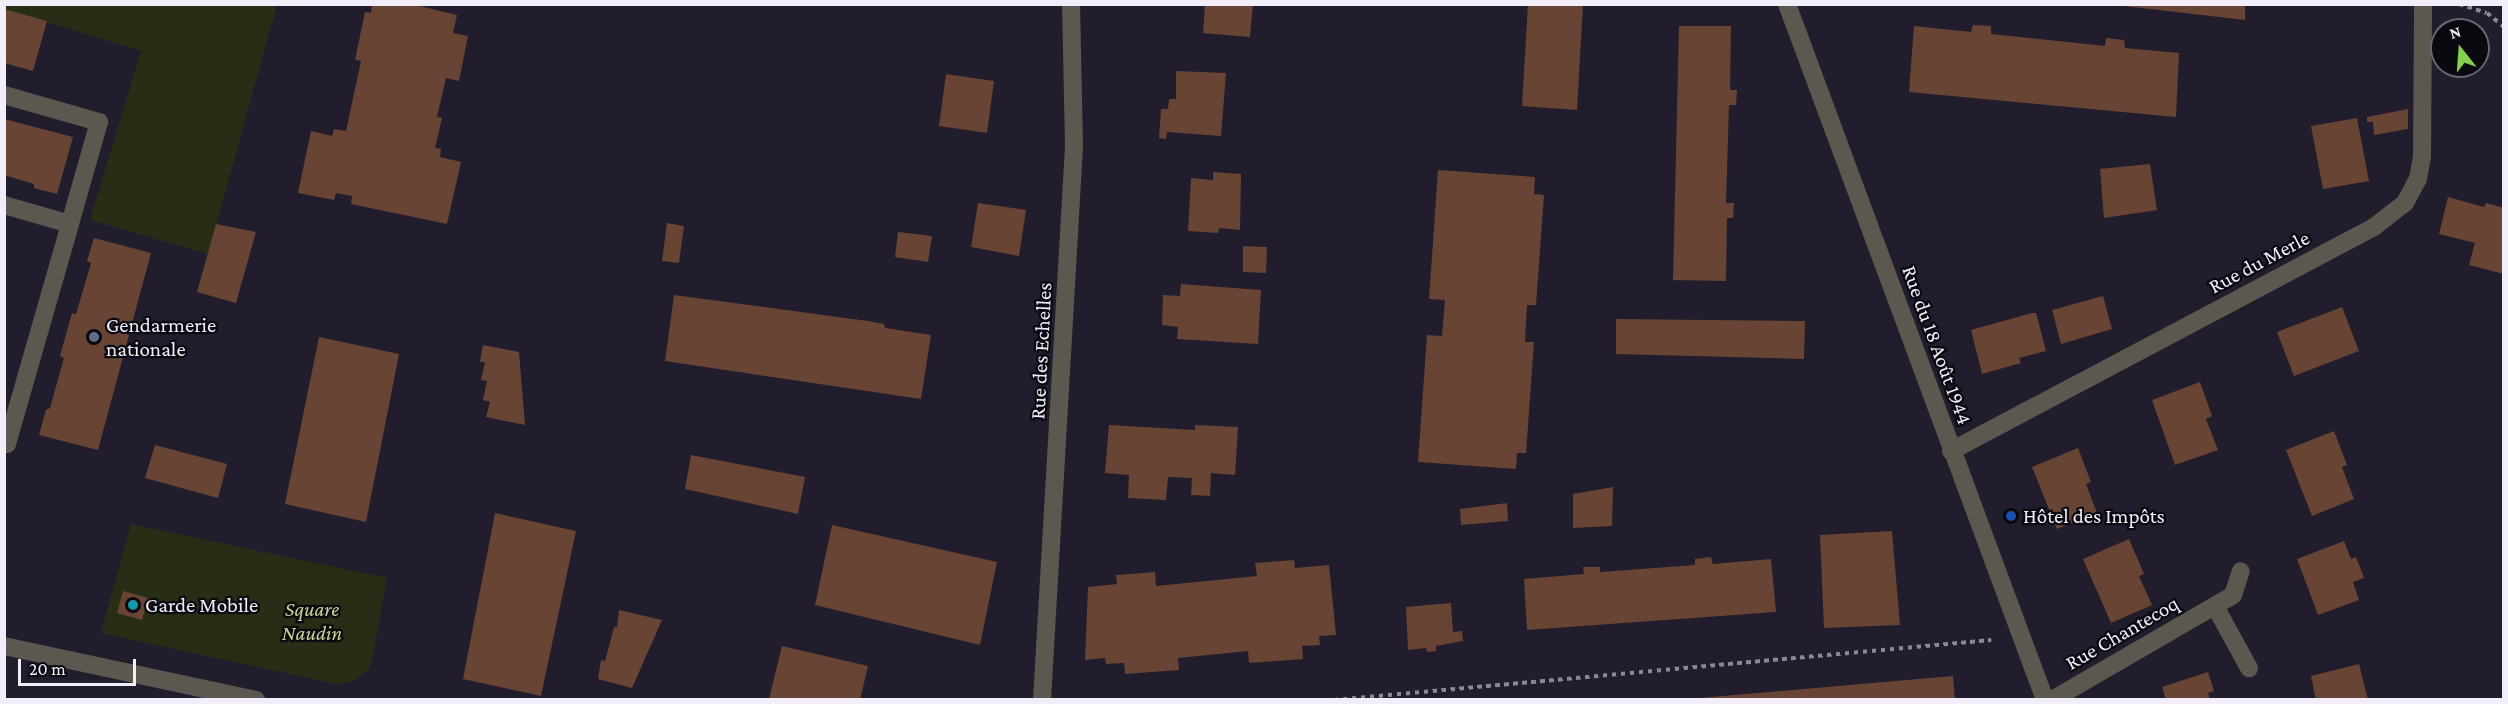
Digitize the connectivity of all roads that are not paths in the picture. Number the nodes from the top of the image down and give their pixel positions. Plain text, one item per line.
1 (1071, 4) edge
2 (1787, 4) edge
3 (2423, 4) edge
4 (4, 95) edge
5 (4, 205) edge
6 (70, 224) junction
7 (4, 444) edge
8 (1951, 451) junction
9 (2241, 570) dead end
10 (2215, 606) junction
11 (4, 646) edge
12 (2249, 668) dead end
13 (256, 699) edge
14 (1042, 699) edge
15 (2045, 699) edge
16 (2052, 699) edge

1 - 14 street, Rue des Echelles
2 - 8 street, Rue du 18 Août 1944
3 - 8 street, Rue du Merle
4 - 6 street
5 - 6 street
6 - 7 street
8 - 15 street, Rue du 18 Août 1944
9 - 10 street, Rue Chantecoq
10 - 12 street
10 - 16 street, Rue Chantecoq
11 - 13 street

